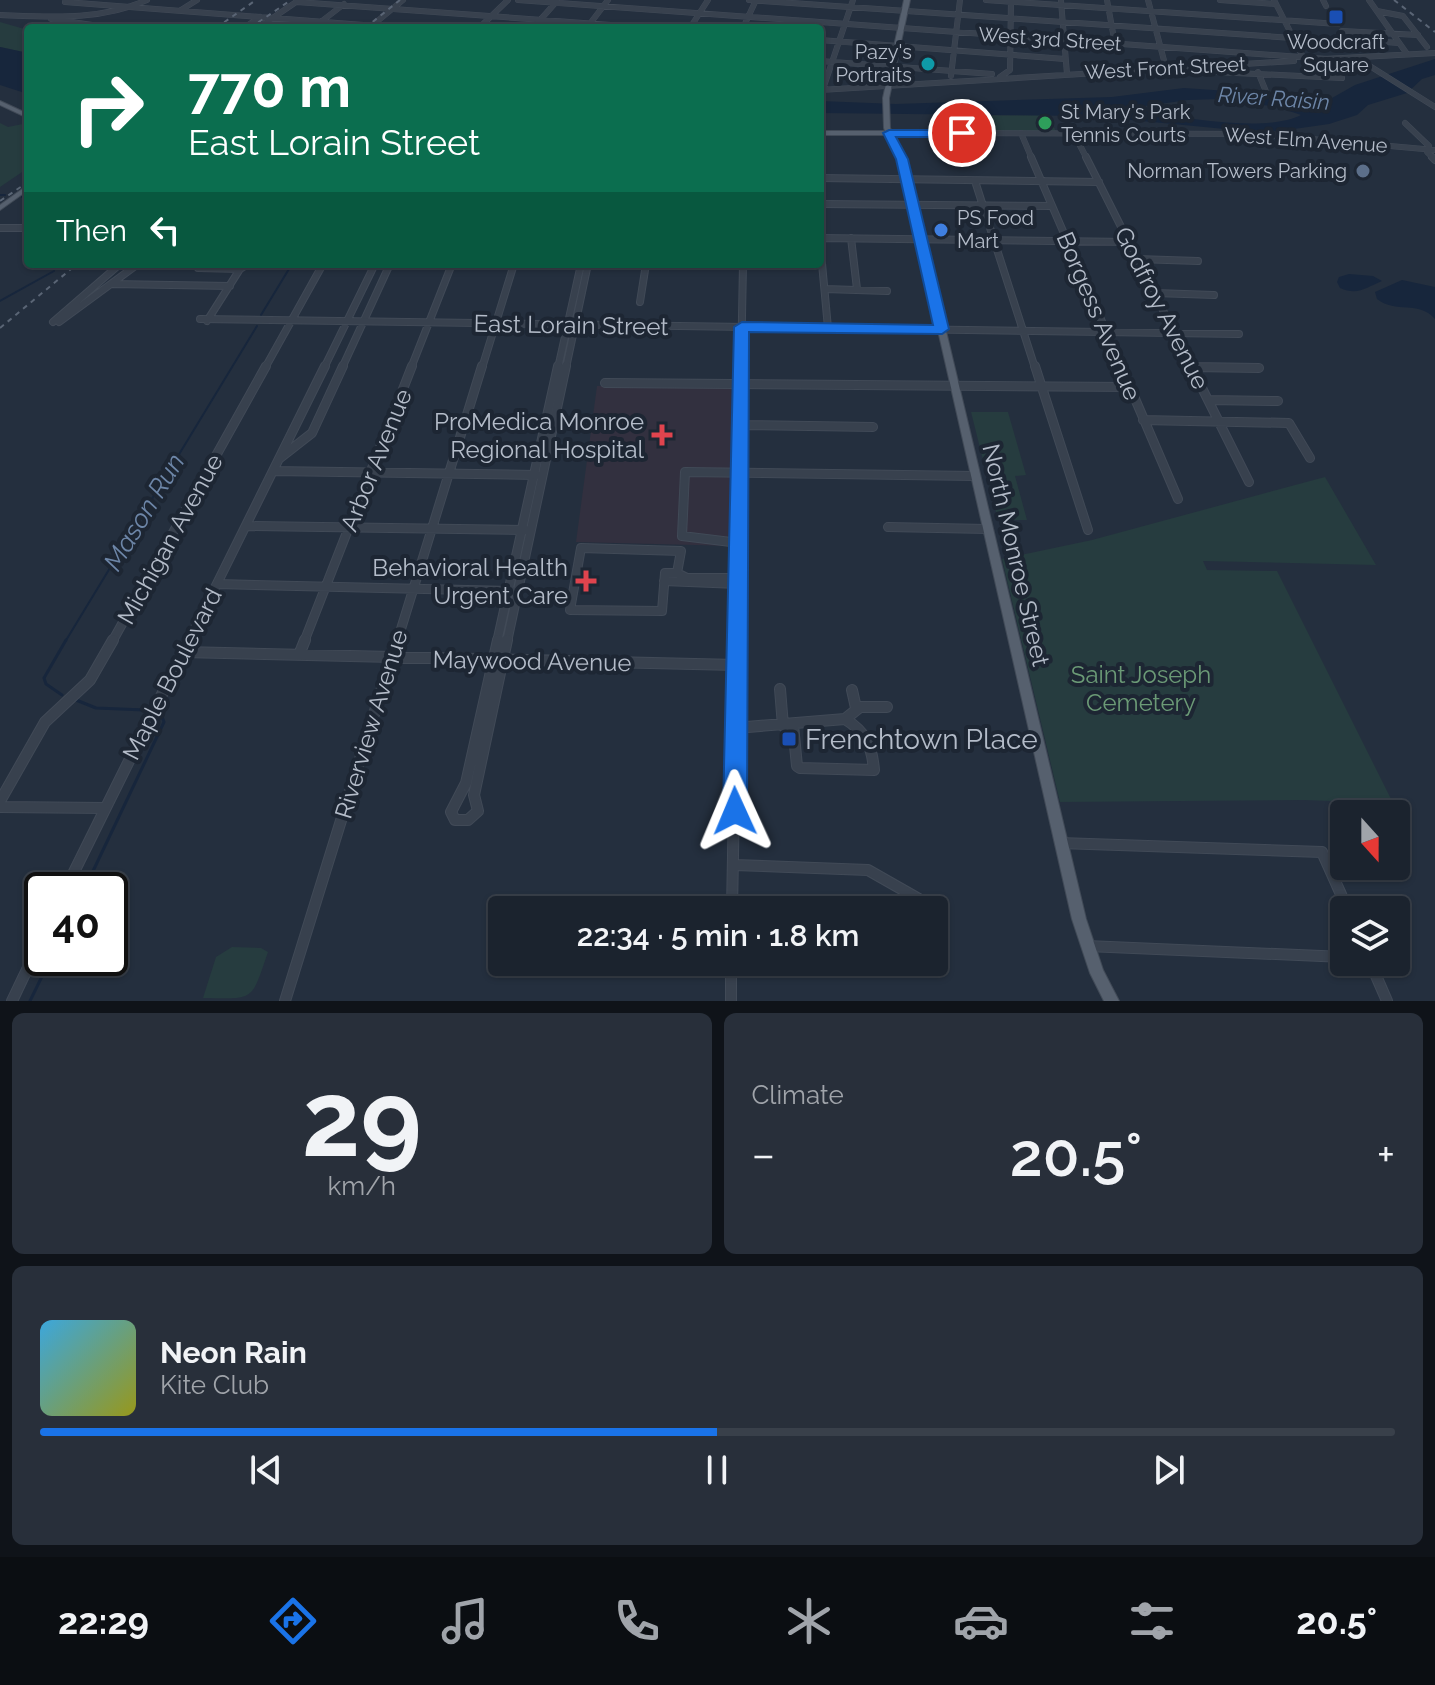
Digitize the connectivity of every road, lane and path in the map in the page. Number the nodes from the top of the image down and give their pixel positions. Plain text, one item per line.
1 (147, 0) edge
2 (197, 0) edge
3 (349, 0) edge
4 (403, 0) edge
5 (508, 0) edge
6 (518, 0) edge
7 (608, 0) edge
8 (708, 0) edge
9 (749, 0) edge
10 (756, 0) edge
11 (853, 0) edge
12 (907, 0) edge
13 (960, 0) edge
14 (986, 0) edge
15 (1107, 0) edge
16 (1148, 0) edge
17 (1220, 0) edge
18 (1323, 0) edge
19 (1369, 0) edge
20 (298, 1) edge
21 (556, 1) edge
22 (1011, 1) edge
23 (65, 2) edge
24 (800, 2) edge
25 (1275, 2) edge
26 (1061, 3) edge
27 (343, 5) junction
28 (603, 6) junction
29 (1326, 6) dead end
30 (134, 7) junction
31 (850, 7) junction
32 (392, 8) junction
33 (1108, 8) junction
34 (180, 10) junction
35 (904, 11) junction
36 (1151, 11) junction
37 (1377, 11) junction
38 (698, 13) junction
39 (1330, 13) dead end
40 (958, 14) junction
41 (0, 15) edge
42 (80, 15) junction
43 (492, 16) junction
44 (261, 17) junction
45 (748, 17) junction
46 (274, 18) junction
47 (1010, 18) junction
48 (48, 19) dead end
49 (540, 20) junction
50 (791, 20) junction
51 (1284, 20) junction
52 (321, 22) junction
53 (1061, 22) junction
54 (73, 23) junction
55 (81, 24) edge
56 (250, 24) edge
57 (264, 24) edge
58 (318, 24) edge
59 (341, 24) edge
60 (373, 24) edge
61 (483, 24) edge
62 (536, 24) edge
63 (572, 24) edge
64 (590, 24) edge
65 (692, 24) edge
66 (745, 24) edge
67 (789, 24) edge
68 (844, 24) junction
69 (1338, 24) junction
70 (1111, 25) junction
71 (900, 27) junction
72 (1155, 28) junction
73 (1342, 31) junction
74 (955, 32) junction
75 (1392, 34) junction
76 (1418, 35) junction
77 (1009, 36) junction
78 (1293, 38) junction
79 (1346, 39) junction
80 (824, 40) edge
81 (1064, 40) junction
82 (838, 42) junction
83 (1399, 43) junction
84 (1115, 44) junction
85 (895, 46) junction
86 (1161, 47) junction
87 (1427, 47) dead end
88 (952, 50) junction
89 (1435, 53) edge
90 (1009, 54) junction
91 (1407, 54) junction
92 (1356, 57) junction
93 (1300, 58) junction
94 (1065, 59) junction
95 (824, 61) edge
96 (831, 62) junction
97 (1255, 63) junction
98 (1210, 65) junction
99 (891, 66) junction
100 (1166, 68) junction
101 (952, 71) junction
102 (1067, 74) junction
103 (1007, 75) junction
104 (1259, 75) junction
105 (1025, 76) junction
106 (997, 78) junction
107 (1342, 78) dead end
108 (951, 80) junction
109 (891, 84) junction
110 (824, 86) edge
111 (824, 89) edge
112 (1267, 94) dead end
113 (0, 103) edge
114 (1435, 107) edge
115 (24, 114) edge
116 (1405, 123) dead end
117 (824, 133) edge
118 (889, 133) junction
119 (1021, 133) junction
120 (1074, 134) junction
121 (1427, 150) junction
122 (1435, 150) edge
123 (1435, 160) edge
124 (824, 178) edge
125 (907, 180) junction
126 (975, 181) junction
127 (1042, 181) junction
128 (1099, 182) junction
129 (824, 204) edge
130 (912, 205) junction
131 (983, 205) junction
132 (1052, 206) junction
133 (0, 228) edge
134 (24, 228) edge
135 (851, 238) junction
136 (920, 239) junction
137 (824, 240) edge
138 (995, 240) junction
139 (1068, 242) junction
140 (1129, 242) junction
141 (1137, 259) junction
142 (1198, 261) dead end
143 (116, 268) edge
144 (133, 268) edge
145 (199, 268) edge
146 (227, 268) edge
147 (321, 268) edge
148 (373, 268) edge
149 (388, 268) edge
150 (451, 268) edge
151 (513, 268) edge
152 (580, 268) edge
153 (587, 268) edge
154 (645, 268) edge
155 (743, 268) edge
156 (823, 268) edge
157 (240, 269) joint
158 (370, 274) junction
159 (385, 274) junction
160 (112, 284) junction
161 (186, 285) junction
162 (230, 286) junction
163 (825, 289) junction
164 (857, 289) junction
165 (887, 291) dead end
166 (1155, 293) junction
167 (1214, 295) dead end
168 (640, 302) dead end
169 (291, 321) junction
170 (346, 322) junction
171 (363, 322) junction
172 (430, 324) junction
173 (497, 324) junction
174 (571, 326) junction
175 (742, 327) junction
176 (828, 328) junction
177 (942, 329) junction
178 (1026, 331) junction
179 (1107, 332) junction
180 (1175, 333) junction
181 (1239, 334) dead end
182 (1192, 367) junction
183 (1259, 368) dead end
184 (322, 373) junction
185 (339, 373) junction
186 (605, 383) dead end
187 (741, 384) junction
188 (953, 386) junction
189 (1043, 387) junction
190 (1130, 387) junction
191 (1209, 400) junction
192 (1278, 401) dead end
193 (1143, 420) junction
194 (1220, 422) junction
195 (740, 425) junction
196 (873, 427) dead end
197 (305, 441) junction
198 (288, 443) junction
199 (1310, 458) dead end
200 (279, 459) junction
201 (273, 471) junction
202 (740, 472) junction
203 (372, 473) junction
204 (449, 474) junction
205 (538, 475) junction
206 (975, 476) junction
207 (1249, 482) dead end
208 (1178, 499) dead end
209 (246, 526) junction
210 (349, 527) junction
211 (888, 527) dead end
212 (431, 528) junction
213 (987, 529) junction
214 (526, 530) junction
215 (1088, 530) dead end
216 (739, 543) junction
217 (677, 573) junction
218 (664, 581) junction
219 (738, 581) junction
220 (217, 584) junction
221 (324, 586) junction
222 (412, 590) junction
223 (513, 591) junction
224 (183, 652) junction
225 (299, 655) junction
226 (392, 658) junction
227 (498, 660) junction
228 (737, 665) junction
229 (780, 689) dead end
230 (852, 690) dead end
231 (887, 707) dead end
232 (856, 708) junction
233 (845, 719) junction
234 (788, 726) junction
235 (735, 728) junction
236 (0, 804) edge
237 (105, 808) junction
238 (1060, 843) junction
239 (734, 865) junction
240 (74, 872) edge
241 (733, 896) edge
242 (914, 896) edge
243 (1342, 896) edge
244 (1087, 946) junction
245 (1330, 956) edge
246 (24, 976) edge
247 (731, 976) edge
248 (1376, 976) edge
249 (12, 1001) edge
250 (285, 1001) edge
251 (731, 1001) edge
252 (1112, 1001) edge
253 (1387, 1001) edge

1 - 30 street
2 - 34 street
3 - 27 street
4 - 32 street
5 - 43 street
6 - 21 street, West 3rd Street
7 - 28 street
8 - 38 street
9 - 10 street
10 - 24 street
10 - 45 street
11 - 31 street
12 - 35 main road, North Monroe Street
13 - 40 street
14 - 22 street
15 - 33 street
16 - 36 street
17 - 25 street
18 - 29 street
19 - 37 street
20 - 27 street
20 - 46 street
21 - 28 street, West 3rd Street
21 - 49 street
22 - 26 street
22 - 47 street
23 - 30 street
24 - 31 street
24 - 50 street
25 - 51 street
26 - 33 street
26 - 53 street
27 - 32 street
27 - 52 street
28 - 38 street, West 3rd Street
28 - 64 street
30 - 34 street
30 - 42 street
31 - 35 street
31 - 68 street
32 - 43 street
32 - 60 street
33 - 36 street
33 - 70 street
34 - 44 street
35 - 40 street
35 - 71 main road, North Monroe Street
36 - 51 street
36 - 72 street
37 - 75 street
37 - 76 street
38 - 45 street, West 3rd Street
38 - 65 street
39 - 69 street
40 - 47 street
40 - 74 street
41 - 42 street
42 - 54 street
43 - 49 street
43 - 61 street
44 - 46 street
44 - 56 street
45 - 50 street, West 3rd Street
45 - 66 street
46 - 52 street
46 - 57 street
47 - 53 street
47 - 77 street
48 - 54 street
49 - 62 street
49 - 63 street
50 - 67 street
50 - 68 street, West 3rd Street
51 - 69 street
51 - 78 street
52 - 58 street
52 - 59 street
53 - 70 street
53 - 81 street
54 - 55 street
68 - 71 street, West 3rd Street
68 - 82 street
69 - 73 street
70 - 72 street
70 - 84 street
71 - 74 street, West 3rd Street
71 - 85 main road, North Monroe Street
72 - 78 street
72 - 86 street
73 - 75 street
73 - 79 street
74 - 77 street, West 3rd Street
74 - 88 street
75 - 76 street
75 - 83 street
76 - 87 street
77 - 81 street, West 3rd Street
77 - 90 street
78 - 93 street
79 - 83 street
79 - 92 street
80 - 82 street
81 - 84 street, West 3rd Street
81 - 94 street
82 - 85 street
82 - 96 street
83 - 91 street
84 - 86 street, West 3rd Street
85 - 88 street
85 - 99 main road, North Monroe Street
86 - 93 street, West 3rd Street
86 - 100 street
88 - 90 street
88 - 101 street
89 - 91 street, West Front Street
90 - 94 street
90 - 103 street
91 - 92 street, West Front Street
92 - 93 street, West Front Street
92 - 114 street
93 - 97 street, West Front Street
94 - 102 street
95 - 96 street
96 - 99 street
96 - 110 street
97 - 98 street, West Front Street
97 - 104 street
98 - 100 street, West Front Street
98 - 104 street
99 - 101 street
99 - 109 main road, North Monroe Street
100 - 102 street, West Front Street
101 - 103 street
101 - 108 street
102 - 105 street, West Front Street
103 - 105 street
103 - 106 street
104 - 107 street
104 - 112 street
105 - 106 street, West Front Street
106 - 108 street, West Front Street
108 - 109 street, West Front Street
109 - 111 street, West Front Street
109 - 118 main road, North Monroe Street
113 - 115 main road
116 - 121 street
117 - 118 main road
118 - 119 street, West Elm Avenue
118 - 125 main road, North Monroe Street
119 - 120 street, West Elm Avenue
119 - 127 street, Borgess Avenue
120 - 121 street, West Elm Avenue
120 - 128 street, Godfroy Avenue
121 - 122 street, West Elm Avenue
121 - 123 street
124 - 125 street
125 - 126 street
125 - 130 main road, North Monroe Street
126 - 127 street
126 - 131 street
127 - 128 street
127 - 132 street, Borgess Avenue
128 - 140 street, Godfroy Avenue
129 - 130 street
130 - 131 street
130 - 136 main road, North Monroe Street
131 - 132 street
131 - 138 street
132 - 139 street, Borgess Avenue
133 - 134 street
135 - 136 street
135 - 137 street
135 - 164 street
136 - 138 street
136 - 177 main road, North Monroe Street
138 - 139 street
138 - 178 street
139 - 140 street
139 - 179 street, Borgess Avenue
140 - 141 street, Godfroy Avenue
141 - 142 street
141 - 166 street, Godfroy Avenue
143 - 160 street
144 - 160 street
145 - 161 street
146 - 157 street
147 - 169 street, Michigan Avenue
148 - 158 street, Maple Boulevard
149 - 159 street, Maple Boulevard
150 - 172 street, Arbor Avenue
151 - 173 street, Riverview Avenue
152 - 174 street
153 - 174 street
154 - 168 street
155 - 175 street
156 - 163 street
157 - 162 street
158 - 159 street
158 - 170 street, Maple Boulevard
159 - 171 street, Maple Boulevard
160 - 161 street
161 - 162 street
162 - 169 street, East Lorain Street
163 - 164 street
163 - 176 street
164 - 165 street
166 - 167 street
166 - 180 street, Godfroy Avenue
169 - 170 street, East Lorain Street
169 - 236 street, Michigan Avenue
170 - 171 street, East Lorain Street
170 - 184 street, Maple Boulevard
171 - 172 street, East Lorain Street
171 - 185 street, Maple Boulevard
172 - 173 street, East Lorain Street
172 - 203 street, Arbor Avenue
173 - 174 street, East Lorain Street
173 - 204 street, Riverview Avenue
174 - 175 street, East Lorain Street
174 - 205 street
175 - 176 street, East Lorain Street
175 - 187 street
176 - 177 street, East Lorain Street
177 - 178 street, East Lorain Street
177 - 188 main road, North Monroe Street
178 - 179 street, East Lorain Street
178 - 189 street
179 - 180 street, East Lorain Street
179 - 190 street, Borgess Avenue
180 - 181 street, East Lorain Street
180 - 182 street, Godfroy Avenue
182 - 183 street
182 - 191 street, Godfroy Avenue
184 - 185 street
184 - 198 street, Maple Boulevard
185 - 197 street, Maple Boulevard
186 - 187 street
187 - 188 street
187 - 195 street
188 - 189 street
188 - 206 main road, North Monroe Street
189 - 190 street
189 - 215 street
190 - 193 street, Borgess Avenue
191 - 192 street
191 - 194 street, Godfroy Avenue
193 - 194 street
193 - 208 street, Borgess Avenue
194 - 199 street
194 - 207 street, Godfroy Avenue
195 - 196 street
195 - 202 street
197 - 198 street
197 - 200 street, Maple Boulevard
198 - 200 street, Maple Boulevard
200 - 201 street, Maple Boulevard
201 - 203 street
201 - 209 street, Maple Boulevard
202 - 206 street
202 - 216 street
202 - 216 street
203 - 204 street
203 - 210 street, Arbor Avenue
204 - 205 street
204 - 212 street, Riverview Avenue
205 - 214 street
206 - 213 main road, North Monroe Street
209 - 210 street
209 - 220 street, Maple Boulevard
210 - 212 street
210 - 221 street, Arbor Avenue
211 - 213 street
212 - 214 street
212 - 222 street, Riverview Avenue
213 - 238 main road, North Monroe Street
214 - 223 street
216 - 219 street
217 - 218 street
217 - 218 street
217 - 219 street
218 - 219 street
219 - 228 street
220 - 221 street
220 - 224 street, Maple Boulevard
221 - 222 street
221 - 225 street, Arbor Avenue
222 - 223 street
222 - 226 street, Riverview Avenue
223 - 227 street
224 - 225 street, Maywood Avenue
224 - 237 street, Maple Boulevard
225 - 226 street, Maywood Avenue
226 - 227 street, Maywood Avenue
226 - 250 street, Riverview Avenue
227 - 227 street
227 - 228 street, Maywood Avenue
228 - 235 street
229 - 234 street
230 - 232 street
231 - 232 street
232 - 233 street
233 - 234 street
233 - 234 street
234 - 235 street
235 - 239 street
236 - 237 street
237 - 240 street, Maple Boulevard
238 - 243 street
238 - 244 main road, North Monroe Street
239 - 241 street
239 - 242 street
244 - 245 street
244 - 252 main road, North Monroe Street
246 - 249 street
247 - 251 street
248 - 253 street

